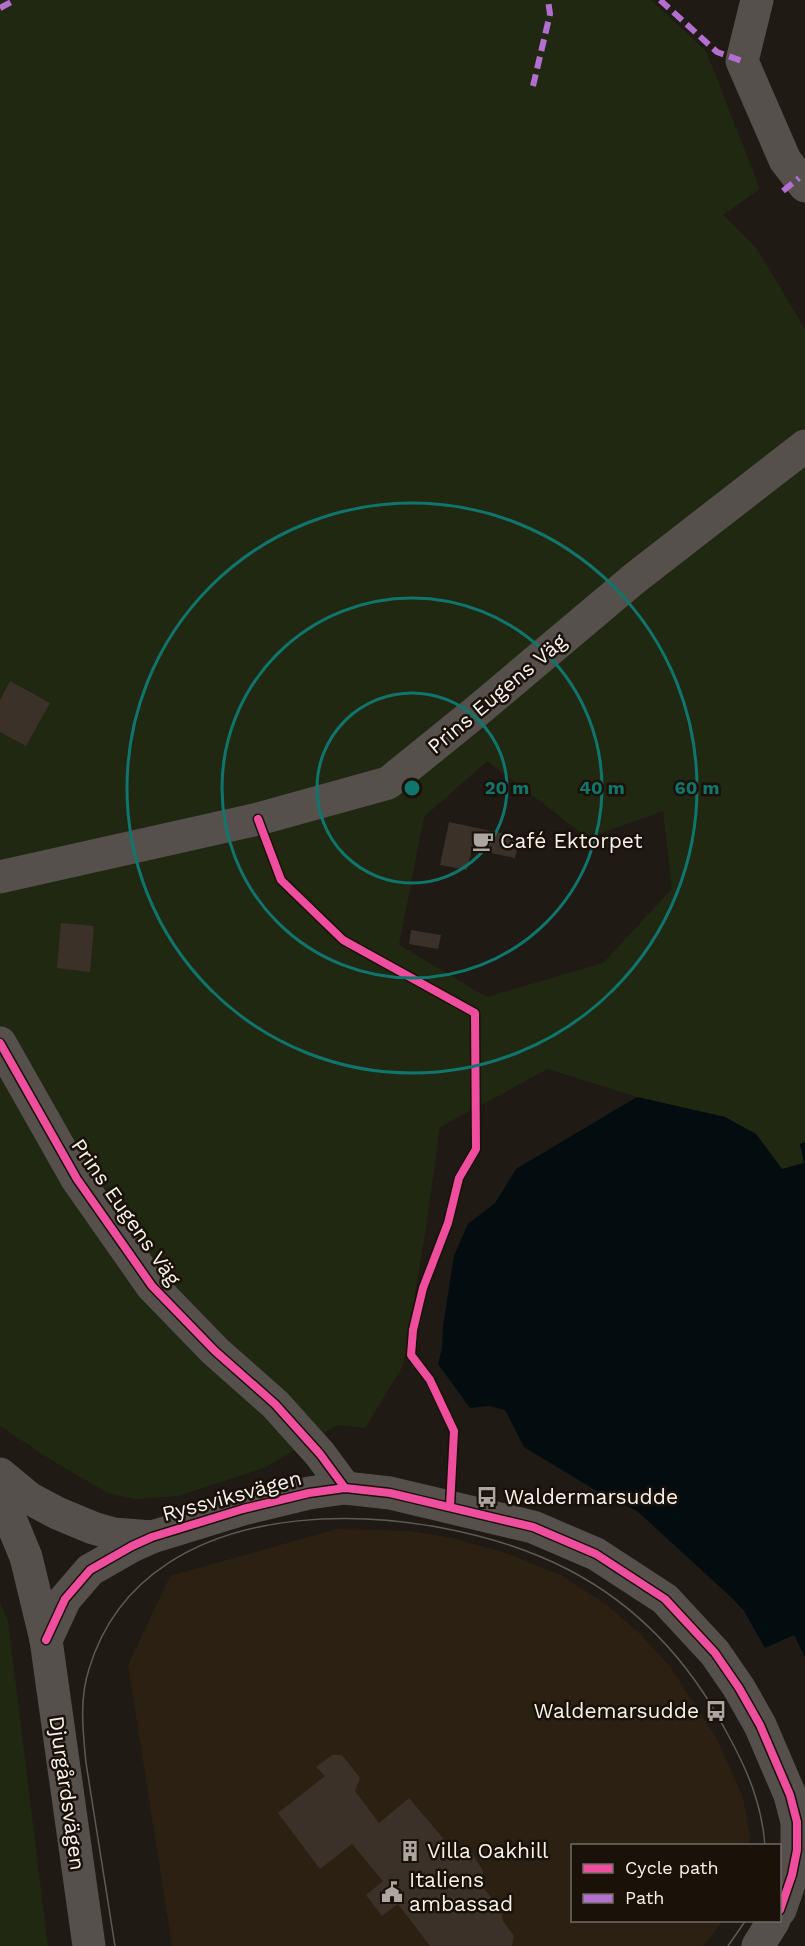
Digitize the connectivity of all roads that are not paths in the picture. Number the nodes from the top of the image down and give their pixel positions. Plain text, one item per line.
1 (757, 0) edge
2 (805, 186) edge
3 (805, 446) edge
4 (0, 877) edge
5 (0, 1043) edge
6 (0, 1474) edge
7 (345, 1488) junction
8 (0, 1494) edge
9 (152, 1537) junction
10 (46, 1640) junction
11 (781, 1907) edge
12 (773, 1922) edge
13 (89, 1946) edge
14 (758, 1946) edge

1 - 2 street
3 - 4 street, Prins Eugens Väg
5 - 7 street, Prins Eugens Väg
6 - 9 street
7 - 9 street, Ryssviksvägen
7 - 11 street, Ryssviksvägen
8 - 10 street, Djurgårdsvägen
9 - 10 street
10 - 13 street, Djurgårdsvägen
12 - 14 street

